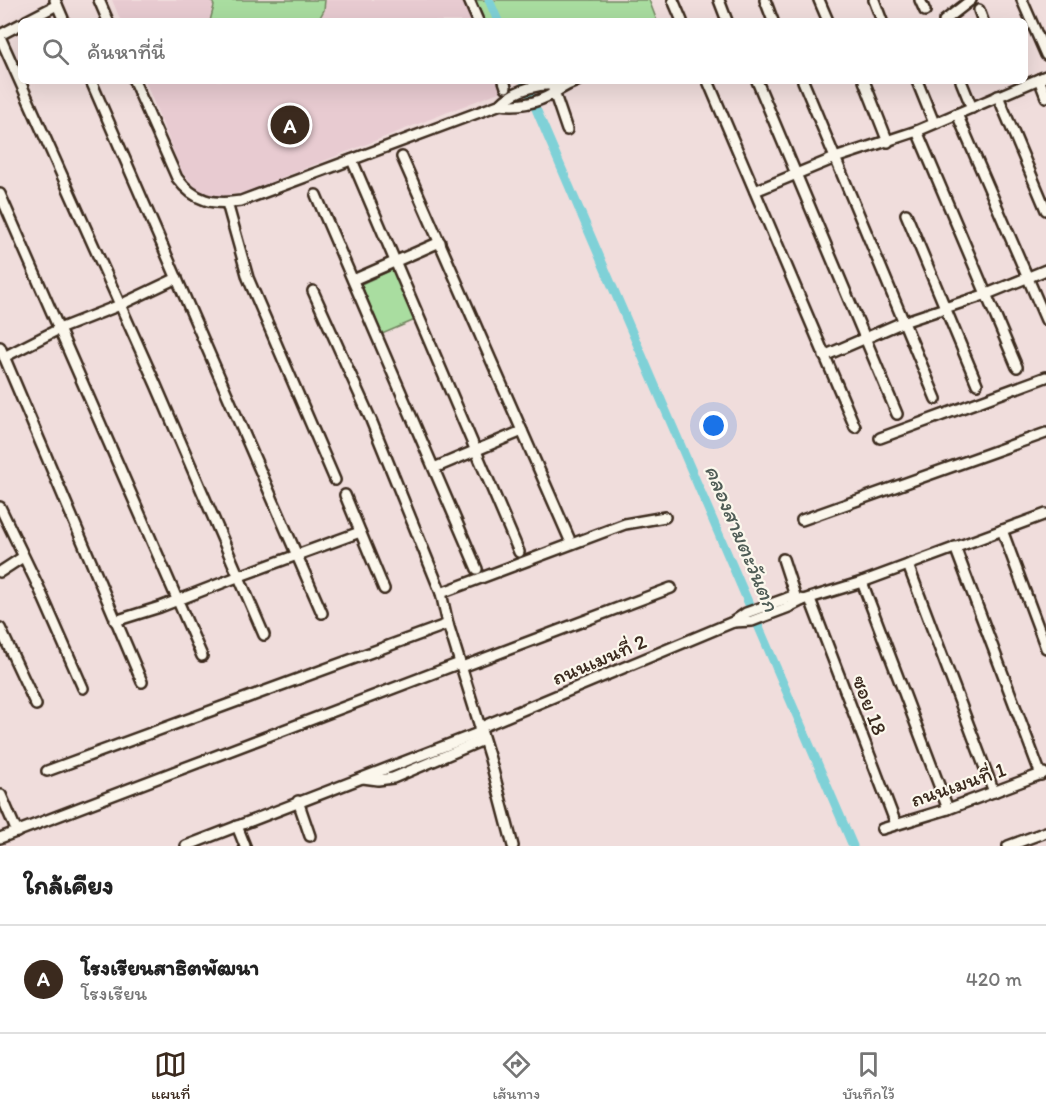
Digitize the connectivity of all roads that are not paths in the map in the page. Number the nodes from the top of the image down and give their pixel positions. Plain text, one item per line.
1 (99, 0) edge
2 (469, 0) edge
3 (673, 0) edge
4 (718, 0) edge
5 (765, 0) edge
6 (819, 0) edge
7 (874, 0) edge
8 (920, 0) edge
9 (971, 0) edge
10 (1022, 0) edge
11 (56, 3) edge
12 (979, 10) dead end
13 (925, 11) dead end
14 (31, 18) edge
15 (63, 18) edge
16 (107, 18) edge
17 (477, 18) edge
18 (681, 18) edge
19 (726, 18) edge
20 (772, 18) edge
21 (826, 18) edge
22 (881, 18) edge
23 (948, 18) edge
24 (982, 18) edge
25 (18, 26) edge
26 (0, 36) edge
27 (1046, 56) edge
28 (18, 76) edge
29 (1042, 77) edge
30 (21, 84) edge
31 (92, 84) edge
32 (135, 84) edge
33 (566, 84) edge
34 (709, 84) edge
35 (758, 84) edge
36 (804, 84) edge
37 (865, 84) edge
38 (918, 84) edge
39 (962, 84) edge
40 (1009, 85) edge
41 (507, 88) edge
42 (552, 88) junction
43 (998, 96) junction
44 (1046, 97) edge
45 (501, 104) junction
46 (972, 108) junction
47 (957, 114) junction
48 (934, 123) junction
49 (567, 130) dead end
50 (917, 131) junction
51 (888, 142) junction
52 (402, 157) dead end
53 (835, 158) junction
54 (352, 160) junction
55 (795, 175) junction
56 (756, 191) junction
57 (0, 194) edge
58 (316, 195) dead end
59 (227, 203) junction
60 (1046, 210) edge
61 (906, 214) dead end
62 (440, 242) junction
63 (396, 261) junction
64 (1046, 270) edge
65 (177, 278) junction
66 (1028, 278) junction
67 (353, 280) junction
68 (313, 291) dead end
69 (987, 294) junction
70 (120, 305) junction
71 (945, 308) junction
72 (1046, 320) edge
73 (903, 322) junction
74 (59, 329) junction
75 (864, 339) junction
76 (0, 347) edge
77 (824, 356) junction
78 (4, 357) junction
79 (1017, 367) dead end
80 (1046, 377) edge
81 (978, 384) dead end
82 (936, 399) dead end
83 (897, 414) dead end
84 (855, 427) dead end
85 (522, 431) junction
86 (1046, 433) edge
87 (880, 438) dead end
88 (477, 450) junction
89 (434, 468) junction
90 (335, 480) dead end
91 (345, 495) dead end
92 (0, 507) edge
93 (1046, 514) edge
94 (665, 517) dead end
95 (802, 520) dead end
96 (1002, 530) junction
97 (360, 532) junction
98 (569, 538) dead end
99 (955, 548) junction
100 (519, 552) dead end
101 (297, 555) junction
102 (23, 557) junction
103 (783, 559) dead end
104 (908, 565) junction
105 (477, 569) dead end
106 (0, 572) edge
107 (239, 576) junction
108 (862, 582) junction
109 (671, 588) dead end
110 (384, 589) dead end
111 (441, 593) junction
112 (177, 600) junction
113 (802, 600) junction
114 (322, 613) dead end
115 (116, 621) junction
116 (448, 624) junction
117 (0, 628) edge
118 (264, 635) dead end
119 (1046, 648) edge
120 (202, 656) dead end
121 (461, 665) junction
122 (142, 682) dead end
123 (83, 688) dead end
124 (36, 705) dead end
125 (481, 734) junction
126 (47, 771) dead end
127 (1043, 774) edge
128 (994, 792) junction
129 (1, 795) edge
130 (298, 801) junction
131 (948, 808) junction
132 (896, 824) junction
133 (237, 826) junction
134 (882, 829) dead end
135 (17, 832) junction
136 (1046, 832) edge
137 (310, 836) dead end
138 (0, 838) edge
139 (1027, 843) edge
140 (186, 846) edge
141 (245, 846) edge
142 (513, 846) edge
143 (1008, 846) edge

1 - 16 street
2 - 17 street
3 - 18 street
4 - 19 street
5 - 20 street
6 - 21 street
7 - 22 street
8 - 13 street
9 - 23 street
10 - 27 street
11 - 14 street
11 - 15 street
12 - 24 street
25 - 26 street
26 - 28 street
29 - 44 street
30 - 70 street
31 - 65 street
32 - 59 street
33 - 42 street
34 - 56 street
35 - 55 street
36 - 53 street
37 - 51 street
38 - 48 street
39 - 46 street
40 - 43 street
41 - 42 street
41 - 45 street
42 - 45 street
42 - 49 street
43 - 46 street
43 - 60 street
45 - 54 street
46 - 47 street
47 - 48 street
47 - 66 street
48 - 50 street
50 - 51 street
50 - 69 street
51 - 53 street
52 - 62 street
53 - 55 street
53 - 73 street
54 - 59 street
54 - 63 street
55 - 56 street
55 - 75 street
56 - 77 street
57 - 74 street
58 - 67 street
59 - 90 street
61 - 71 street
62 - 63 street
62 - 85 street
63 - 67 street
63 - 88 street
64 - 66 street
65 - 70 street
65 - 101 street
66 - 69 street
66 - 72 street
67 - 89 street
68 - 111 street
69 - 71 street
69 - 79 street
70 - 74 street
70 - 107 street
71 - 73 street
71 - 81 street
73 - 75 street
73 - 82 street
74 - 78 street
74 - 112 street
75 - 77 street
75 - 83 street
76 - 78 street
77 - 84 street
78 - 115 street
80 - 87 street
85 - 88 street
85 - 98 street
86 - 95 street
88 - 89 street
88 - 100 street
89 - 105 street
91 - 97 street
92 - 102 street
93 - 96 street, ถนนเมนที่ 2
94 - 111 street
96 - 99 street, ถนนเมนที่ 2
96 - 119 street
97 - 101 street
97 - 110 street
99 - 104 street, ถนนเมนที่ 2
99 - 127 street
101 - 107 street
101 - 114 street
102 - 106 street
102 - 123 street
103 - 113 street, ซอย 18
104 - 108 street, ถนนเมนที่ 2
104 - 128 street
107 - 112 street
107 - 118 street
108 - 113 street, ถนนเมนที่ 2
108 - 131 street
109 - 121 street
111 - 116 street
112 - 115 street
112 - 120 street
113 - 125 street, ถนนเมนที่ 2
113 - 132 street, ซอย 18
115 - 122 street
116 - 121 street
116 - 126 street
117 - 124 street
121 - 125 street
121 - 135 street
125 - 130 street, ถนนเมนที่ 2
125 - 142 street
127 - 128 street, ถนนเมนที่ 1
128 - 131 street, ถนนเมนที่ 1
129 - 135 street
130 - 133 street
130 - 137 street
131 - 132 street, ถนนเมนที่ 1
132 - 134 street, ถนนเมนที่ 1
133 - 140 street
133 - 141 street
135 - 138 street
136 - 139 street
139 - 143 street

